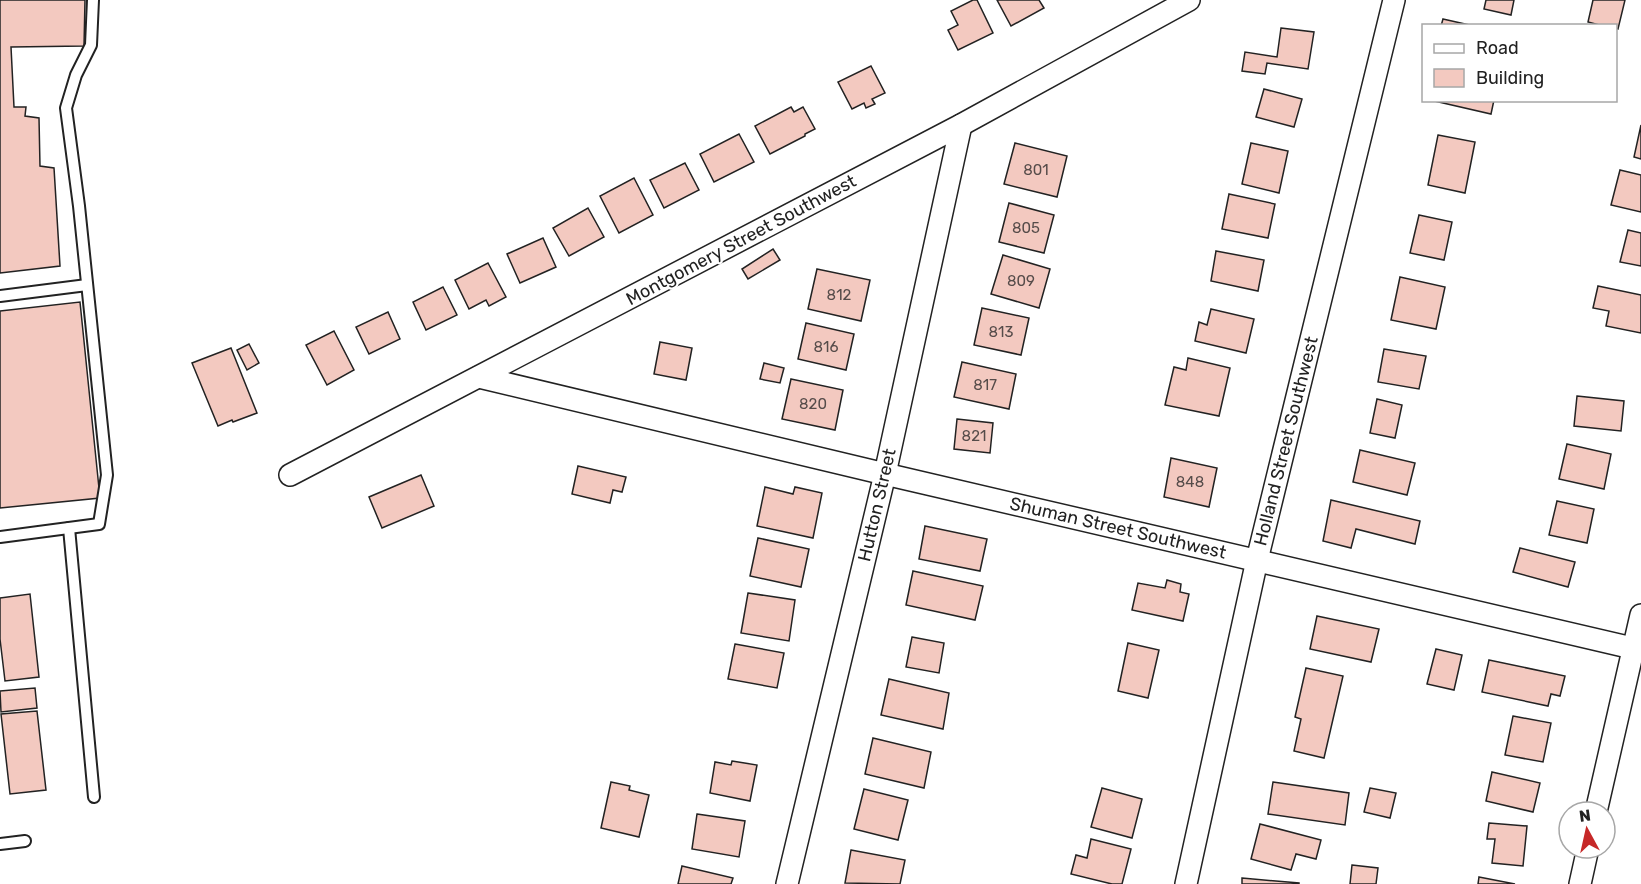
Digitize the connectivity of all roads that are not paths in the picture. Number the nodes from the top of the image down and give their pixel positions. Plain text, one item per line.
1 (93, 0) edge
2 (1189, 0) edge
3 (1394, 0) edge
4 (961, 125) junction
5 (87, 285) junction
6 (0, 296) edge
7 (479, 377) junction
8 (885, 474) junction
9 (290, 475) dead end
10 (69, 528) junction
11 (0, 537) edge
12 (1257, 560) junction
13 (1641, 615) edge
14 (1637, 649) edge
15 (94, 797) dead end
16 (1599, 800) edge
17 (26, 841) dead end
18 (0, 844) edge
19 (1585, 860) edge
20 (787, 884) edge
21 (1186, 884) edge
22 (1580, 884) edge

1 - 5 lane
2 - 4 street, Montgomery Street Southwest
3 - 12 street, Holland Street Southwest
4 - 7 street, Montgomery Street Southwest
4 - 8 street, Hutton Street
5 - 6 lane
5 - 10 lane
7 - 8 street, Shuman Street Southwest
7 - 9 street, Montgomery Street Southwest
8 - 12 street, Shuman Street Southwest
8 - 20 street, Hutton Street
10 - 11 lane
10 - 15 lane
12 - 14 street, Shuman Street Southwest
12 - 21 street, Holland Street Southwest
13 - 14 street
14 - 16 street
17 - 18 lane
19 - 22 street

